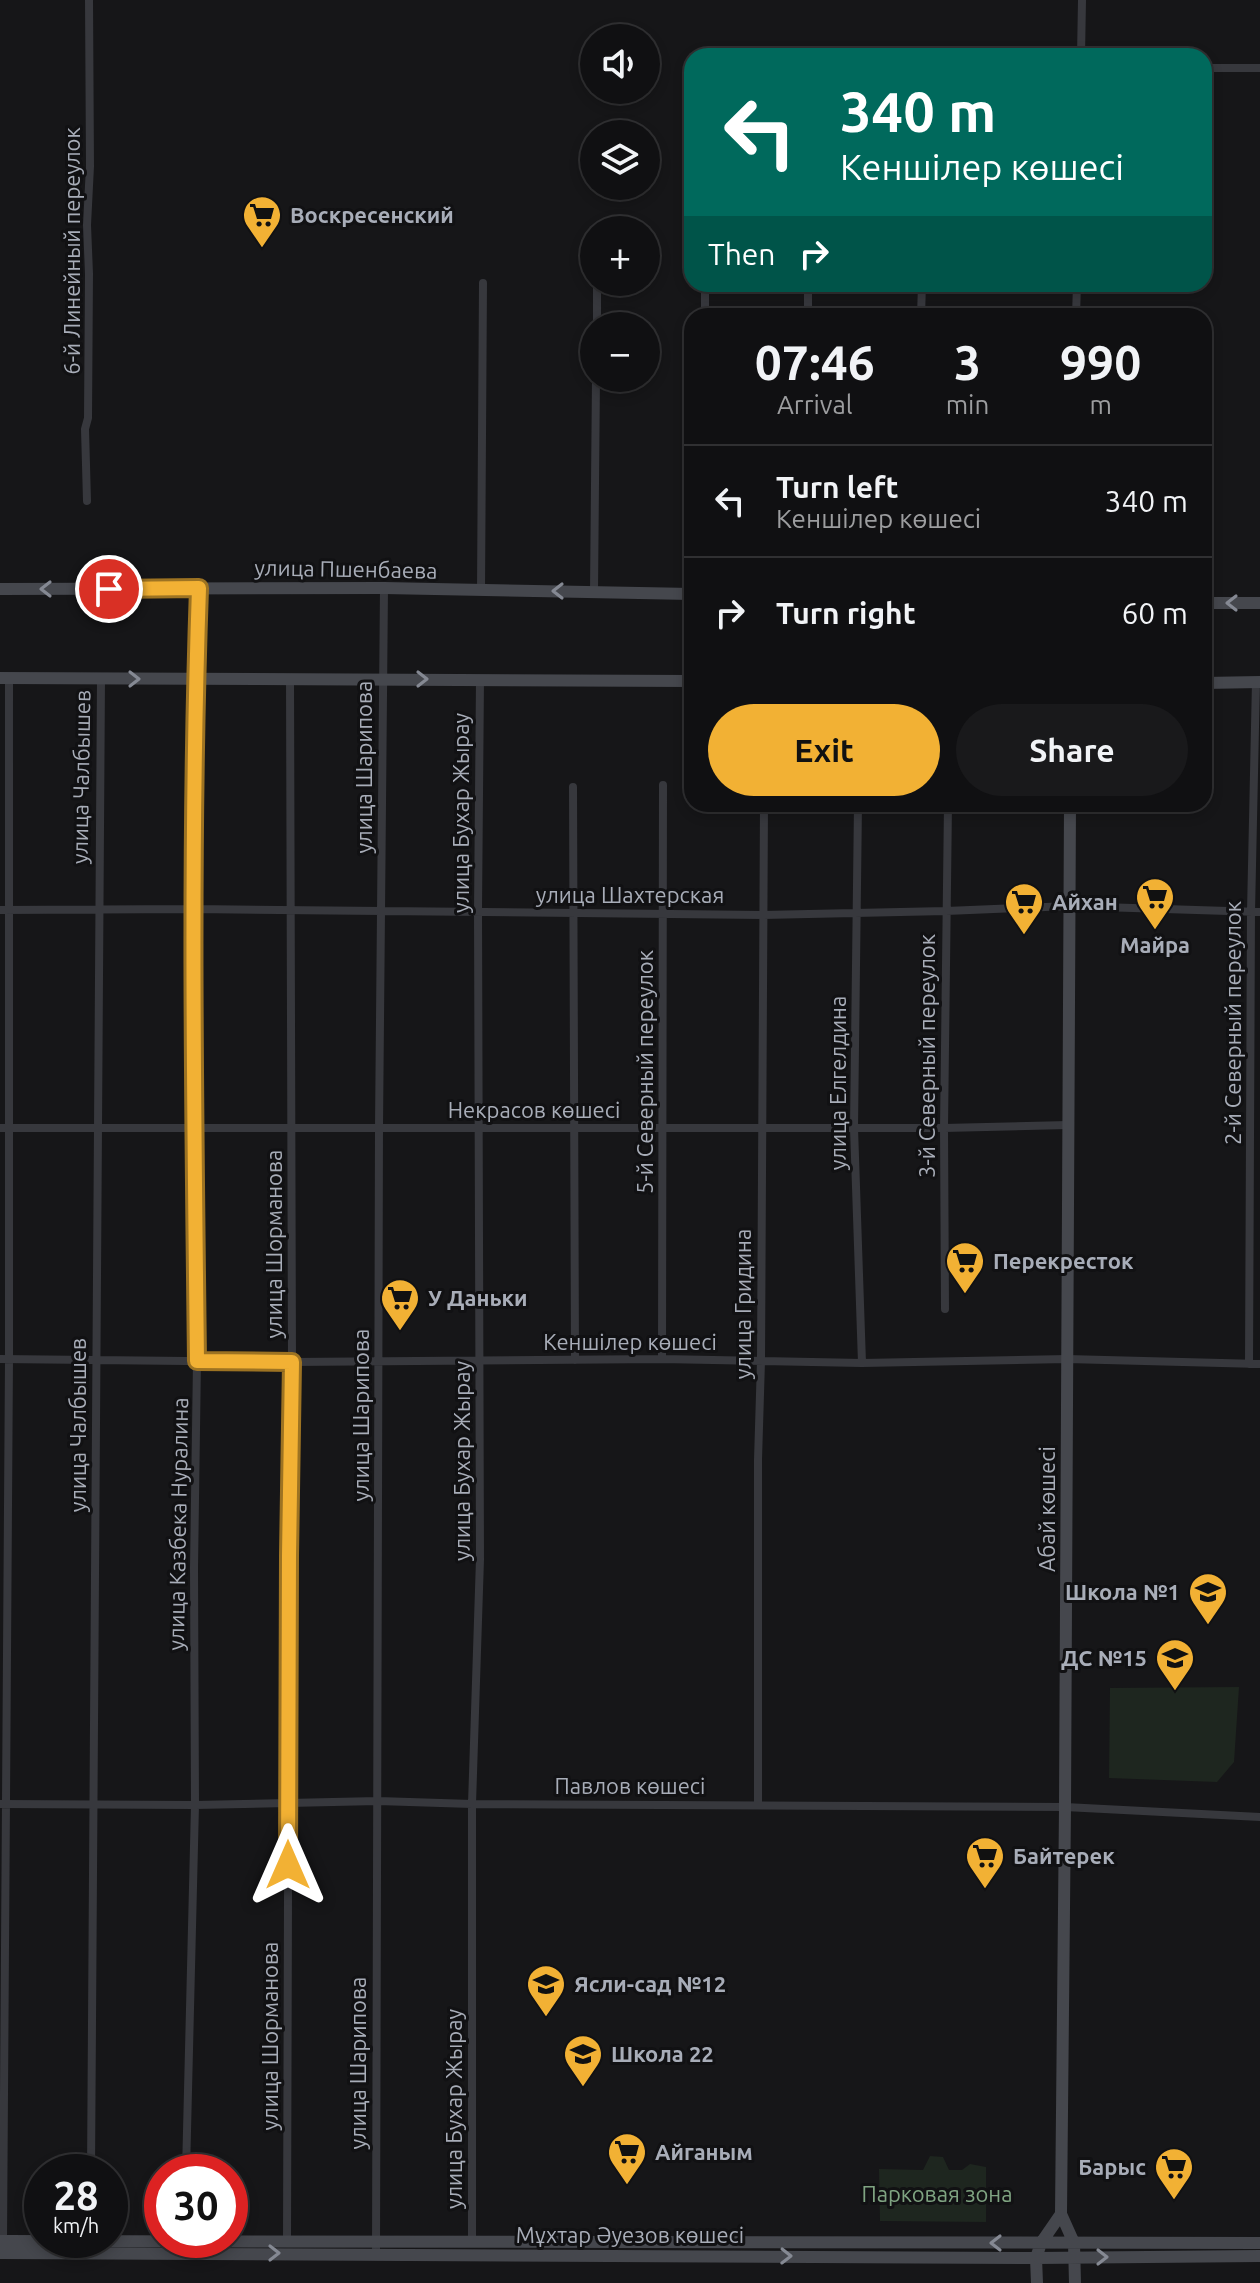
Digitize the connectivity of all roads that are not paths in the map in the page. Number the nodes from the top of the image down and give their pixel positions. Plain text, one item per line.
1 (89, 0) edge
2 (1082, 0) edge
3 (1081, 48) edge
4 (1212, 68) edge
5 (1260, 68) edge
6 (483, 283) dead end
7 (596, 392) edge
8 (87, 501) dead end
9 (199, 588) junction
10 (384, 588) junction
11 (0, 589) edge
12 (481, 591) junction
13 (594, 591) junction
14 (684, 594) edge
15 (1212, 603) edge
16 (1260, 603) edge
17 (5, 678) edge
18 (101, 679) junction
19 (196, 679) junction
20 (290, 679) junction
21 (383, 679) junction
22 (480, 679) junction
23 (684, 681) edge
24 (1258, 682) edge
25 (1212, 683) edge
26 (663, 785) dead end
27 (573, 787) dead end
28 (764, 812) edge
29 (858, 812) edge
30 (948, 812) edge
31 (1070, 812) edge
32 (1069, 906) junction
33 (194, 909) junction
34 (5, 910) edge
35 (98, 910) junction
36 (291, 911) junction
37 (381, 911) junction
38 (478, 911) junction
39 (946, 911) junction
40 (1256, 912) edge
41 (575, 913) junction
42 (664, 913) junction
43 (858, 913) junction
44 (763, 915) junction
45 (1068, 1125) junction
46 (4, 1128) edge
47 (97, 1128) junction
48 (194, 1128) junction
49 (291, 1128) junction
50 (379, 1128) junction
51 (479, 1128) junction
52 (574, 1128) junction
53 (663, 1128) junction
54 (762, 1128) junction
55 (854, 1128) junction
56 (944, 1128) junction
57 (945, 1309) dead end
58 (662, 1359) junction
59 (1067, 1359) junction
60 (4, 1360) edge
61 (96, 1360) junction
62 (380, 1360) junction
63 (480, 1360) junction
64 (575, 1360) junction
65 (197, 1361) junction
66 (761, 1361) junction
67 (292, 1362) junction
68 (862, 1363) junction
69 (1249, 1364) junction
70 (1260, 1364) edge
71 (378, 1801) junction
72 (288, 1802) junction
73 (3, 1804) edge
74 (472, 1804) junction
75 (94, 1805) junction
76 (195, 1805) junction
77 (758, 1805) junction
78 (1065, 1807) junction
79 (1260, 1817) edge
80 (91, 2154) edge
81 (186, 2154) edge
82 (1061, 2214) junction
83 (248, 2240) edge
84 (287, 2240) junction
85 (472, 2243) junction
86 (1041, 2243) junction
87 (1074, 2243) junction
88 (1260, 2243) edge
89 (24, 2244) edge
90 (1, 2245) edge
91 (375, 2248) junction
92 (1260, 2256) edge
93 (1074, 2257) junction
94 (1036, 2258) junction
95 (1037, 2283) edge
96 (1075, 2283) edge

1 - 8 street, 6-й Линейный переулок
2 - 3 street
4 - 5 street
6 - 12 street
7 - 13 street
9 - 10 main road, улица Пшенбаева
9 -> 11 main road, улица Пшенбаева
9 - 19 street, улица Казбека Нуралина
10 - 12 main road, улица Пшенбаева
10 - 21 street, улица Шарипова
13 -> 12 main road, улица Пшенбаева
13 - 14 main road, улица Пшенбаева
16 -> 15 main road
17 - 18 main road
17 - 34 street
18 -> 19 main road
18 - 35 street, улица Чалбышев
19 - 20 main road
19 - 33 street, улица Казбека Нуралина
20 - 21 main road
20 - 36 street, улица Шорманова
21 -> 22 main road
21 - 37 street, улица Шарипова
22 - 23 main road
22 - 38 street, улица Бухар Жырау
24 - 25 main road
24 - 40 street, 2-й Северный переулок
26 - 42 street, 5-й Северный переулок
27 - 41 street
28 - 44 street, улица Гридина
29 - 43 street, улица Елгелдина
30 - 39 street, 3-й Северный переулок
31 - 32 main road, Абай көшесі
32 - 39 street, улица Шахтерская
32 - 40 street, улица Шахтерская
32 - 45 main road, Абай көшесі
33 - 35 street, улица Шахтерская
33 - 36 street, улица Шахтерская
33 - 48 street, улица Казбека Нуралина
34 - 35 street, улица Шахтерская
34 - 46 street
35 - 47 street, улица Чалбышев
36 - 37 street, улица Шахтерская
36 - 49 street, улица Шорманова
37 - 38 street, улица Шахтерская
37 - 50 street, улица Шарипова
38 - 41 street, улица Шахтерская
38 - 51 street, улица Бухар Жырау
39 - 43 street, улица Шахтерская
39 - 56 street, 3-й Северный переулок
40 - 69 street, 2-й Северный переулок
41 - 42 street, улица Шахтерская
41 - 52 street
42 - 44 street, улица Шахтерская
42 - 53 street, 5-й Северный переулок
43 - 44 street, улица Шахтерская
43 - 55 street, улица Елгелдина
44 - 54 street, улица Гридина
45 - 56 street, Некрасов көшесі
45 - 59 main road, Абай көшесі
46 - 47 street, Некрасов көшесі
46 - 60 street
47 - 48 street, Некрасов көшесі
47 - 61 street, улица Чалбышев
48 - 49 street, Некрасов көшесі
48 - 65 street, улица Казбека Нуралина
49 - 50 street, Некрасов көшесі
49 - 67 street, улица Шорманова
50 - 51 street, Некрасов көшесі
50 - 62 street, улица Шарипова
51 - 52 street, Некрасов көшесі
51 - 63 street, улица Бухар Жырау
52 - 53 street, Некрасов көшесі
52 - 64 street
53 - 54 street, Некрасов көшесі
53 - 58 street, 5-й Северный переулок
54 - 55 street, Некрасов көшесі
54 - 66 street, улица Гридина
55 - 56 street, Некрасов көшесі
55 - 68 street, улица Елгелдина
56 - 57 street, 3-й Северный переулок
58 - 64 street, Кеншілер көшесі
58 - 66 street, Кеншілер көшесі
59 - 68 street, Кеншілер көшесі
59 - 69 street, Кеншілер көшесі
59 - 78 main road, Абай көшесі
60 - 61 street, Кеншілер көшесі
60 - 73 street
61 - 65 street, Кеншілер көшесі
61 - 75 street, улица Чалбышев
62 - 63 street, Кеншілер көшесі
62 - 67 street, Кеншілер көшесі
62 - 71 street, улица Шарипова
63 - 64 street, Кеншілер көшесі
63 - 74 street, улица Бухар Жырау
65 - 67 street, Кеншілер көшесі
65 - 76 street, улица Казбека Нуралина
66 - 68 street, Кеншілер көшесі
66 - 77 street, улица Гридина
67 - 72 street, улица Шорманова
69 - 70 street, Кеншілер көшесі
71 - 72 street, Павлов көшесі
71 - 74 street, Павлов көшесі
71 - 91 street, улица Шарипова
72 - 76 street, Павлов көшесі
72 - 84 street, улица Шорманова
73 - 75 street, Павлов көшесі
73 - 90 street
74 - 77 street, Павлов көшесі
74 - 85 street, улица Бухар Жырау
75 - 76 street, Павлов көшесі
75 - 80 street, улица Чалбышев
76 - 81 street, улица Казбека Нуралина
77 - 78 street, Павлов көшесі
78 - 79 street, Павлов көшесі
78 - 82 main road, Абай көшесі
82 - 86 main road
82 - 87 main road, Абай көшесі
83 - 84 main road, Мұхтар Әуезов көшесі
84 - 91 main road, Мұхтар Әуезов көшесі
86 -> 85 main road, Мұхтар Әуезов көшесі
85 - 91 main road, Мұхтар Әуезов көшесі
86 - 87 main road, Мұхтар Әуезов көшесі
86 - 94 main road
87 - 88 main road, Мұхтар Әуезов көшесі
87 - 93 main road, Абай көшесі
89 - 90 main road, Мұхтар Әуезов көшесі
90 -> 91 main road, Мұхтар Әуезов көшесі
91 -> 94 main road, Мұхтар Әуезов көшесі
93 -> 92 main road, Мұхтар Әуезов көшесі
93 - 94 main road, Мұхтар Әуезов көшесі
93 - 96 main road, Абай көшесі
94 - 95 main road

